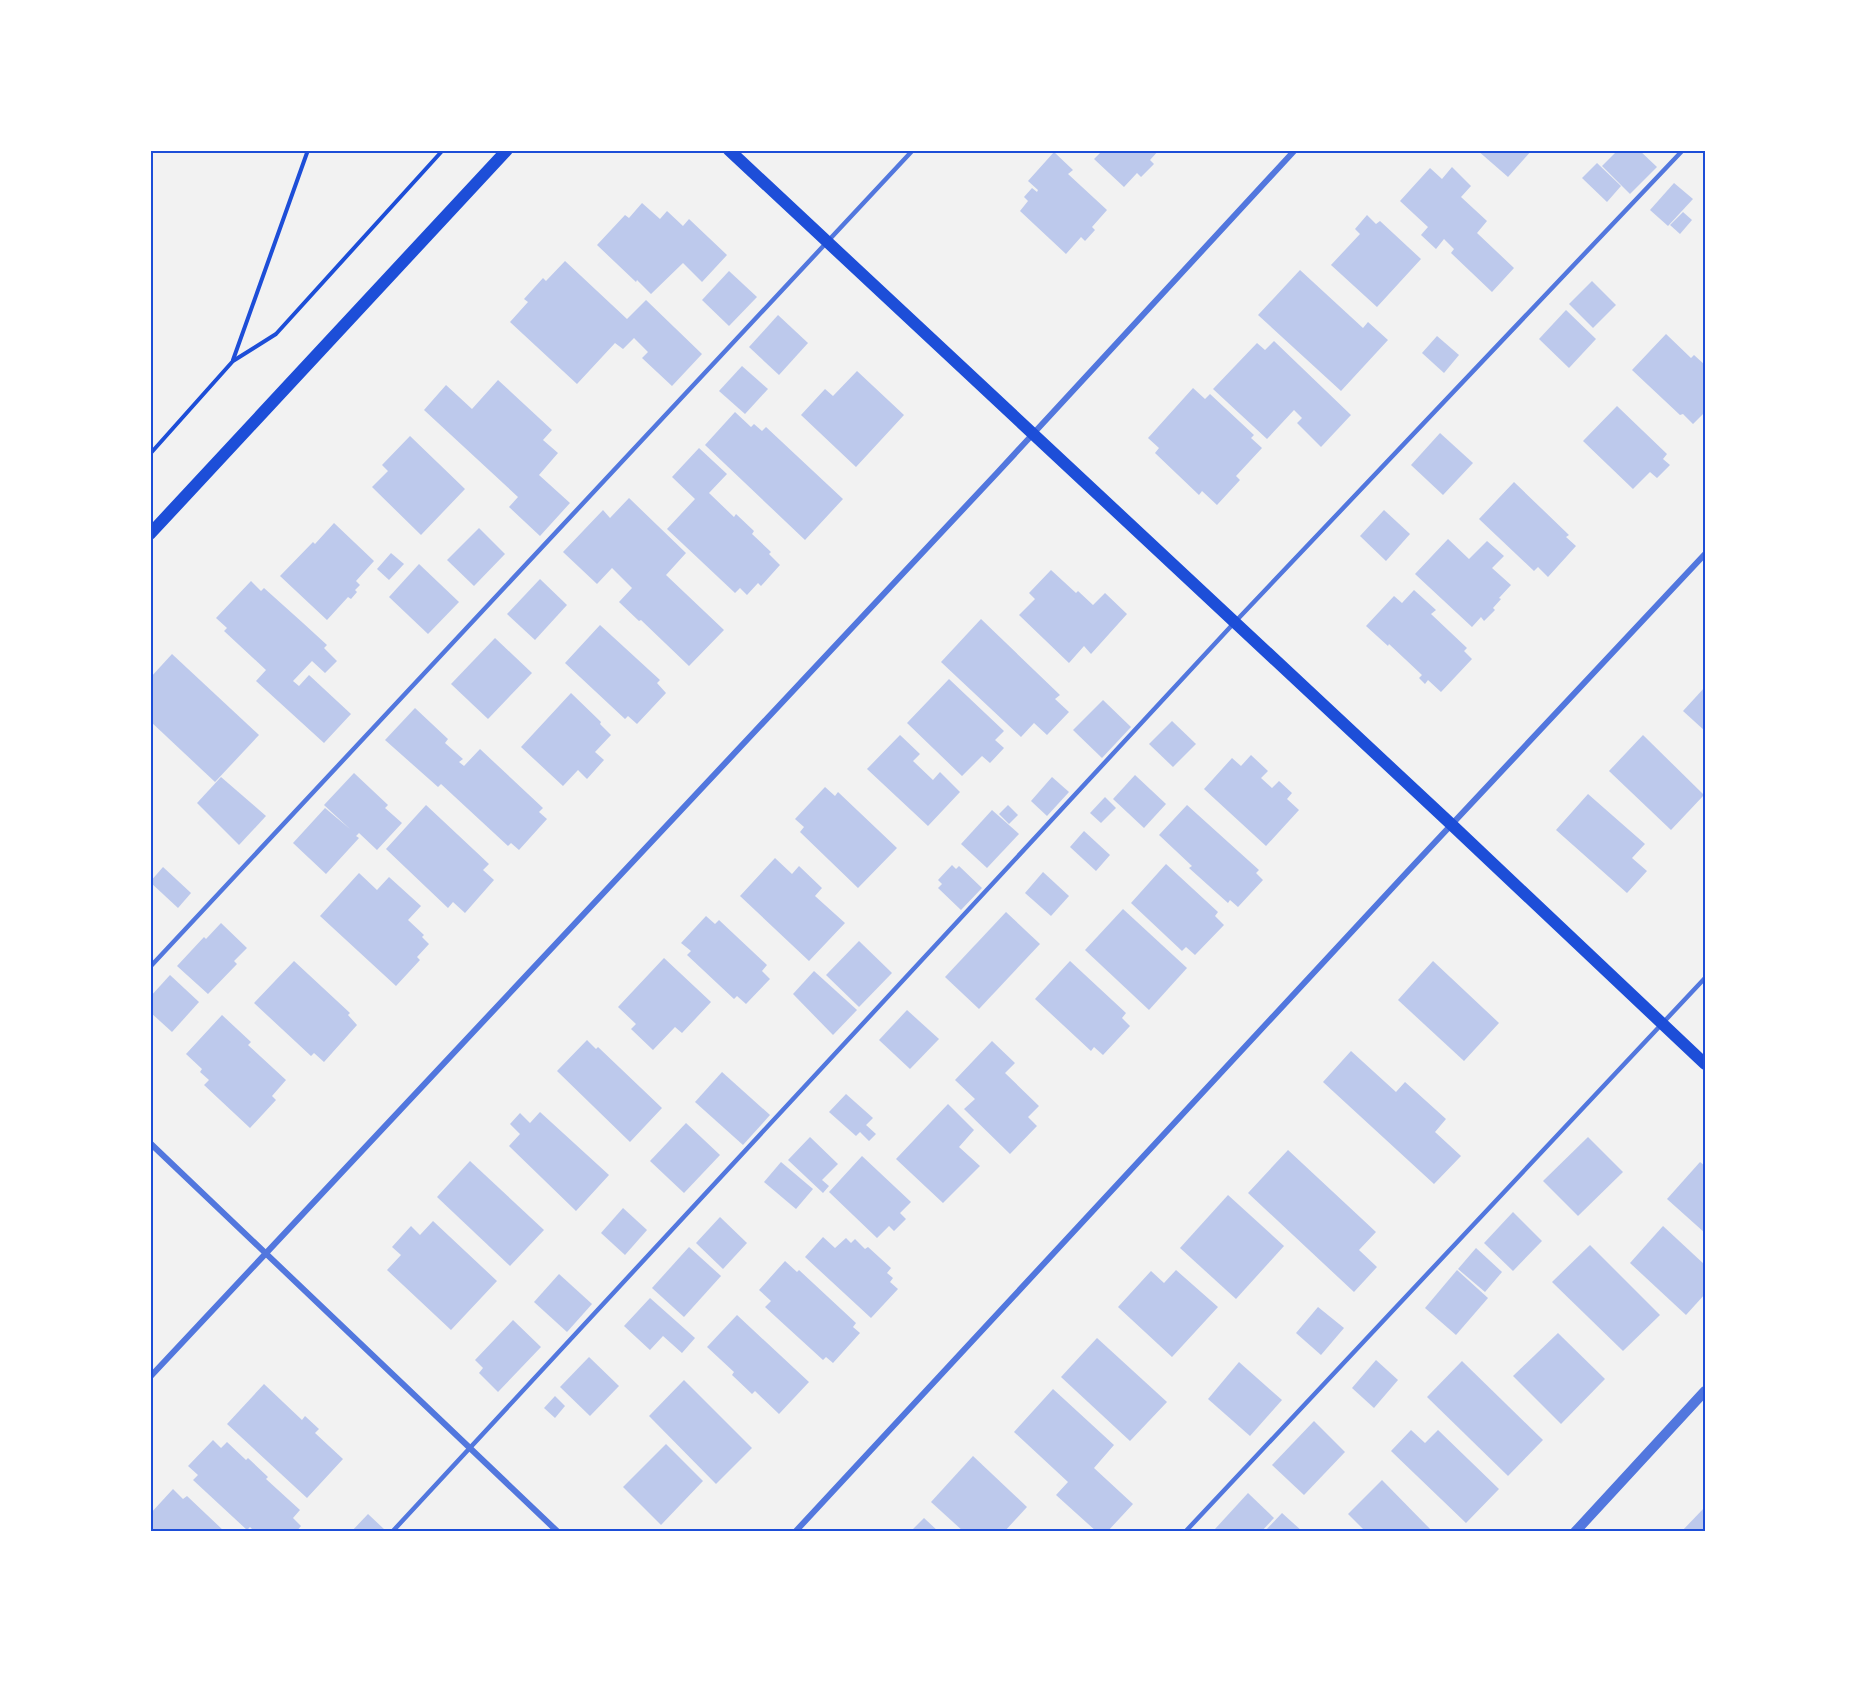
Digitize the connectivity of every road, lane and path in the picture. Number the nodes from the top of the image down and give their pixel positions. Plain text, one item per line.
1 (308, 150) edge
2 (443, 150) edge
3 (507, 150) edge
4 (729, 150) edge
5 (914, 150) edge
6 (1295, 150) edge
7 (1683, 150) edge
8 (827, 242) junction
9 (233, 361) junction
10 (1034, 434) junction
11 (150, 454) edge
12 (150, 534) edge
13 (1705, 554) edge
14 (1234, 623) junction
15 (1452, 825) junction
16 (150, 967) edge
17 (1705, 978) edge
18 (1661, 1023) junction
19 (1705, 1064) edge
20 (150, 1143) edge
21 (266, 1252) junction
22 (150, 1377) edge
23 (1705, 1391) edge
24 (471, 1448) junction
25 (392, 1532) edge
26 (558, 1532) edge
27 (795, 1532) edge
28 (1185, 1532) edge
29 (1575, 1532) edge

1 - 9 path
2 - 9 path
3 - 12 main road
4 - 8 main road
5 - 8 lane
6 - 10 street
7 - 14 lane
8 - 10 main road
8 - 16 lane
9 - 11 path
10 - 14 main road
10 - 21 street
13 - 15 street
14 - 15 main road
14 - 24 lane
15 - 18 main road
15 - 27 street
17 - 18 lane
18 - 19 main road
18 - 28 lane
20 - 21 street
21 - 22 street
21 - 24 street
23 - 29 street
24 - 25 lane
24 - 26 street

